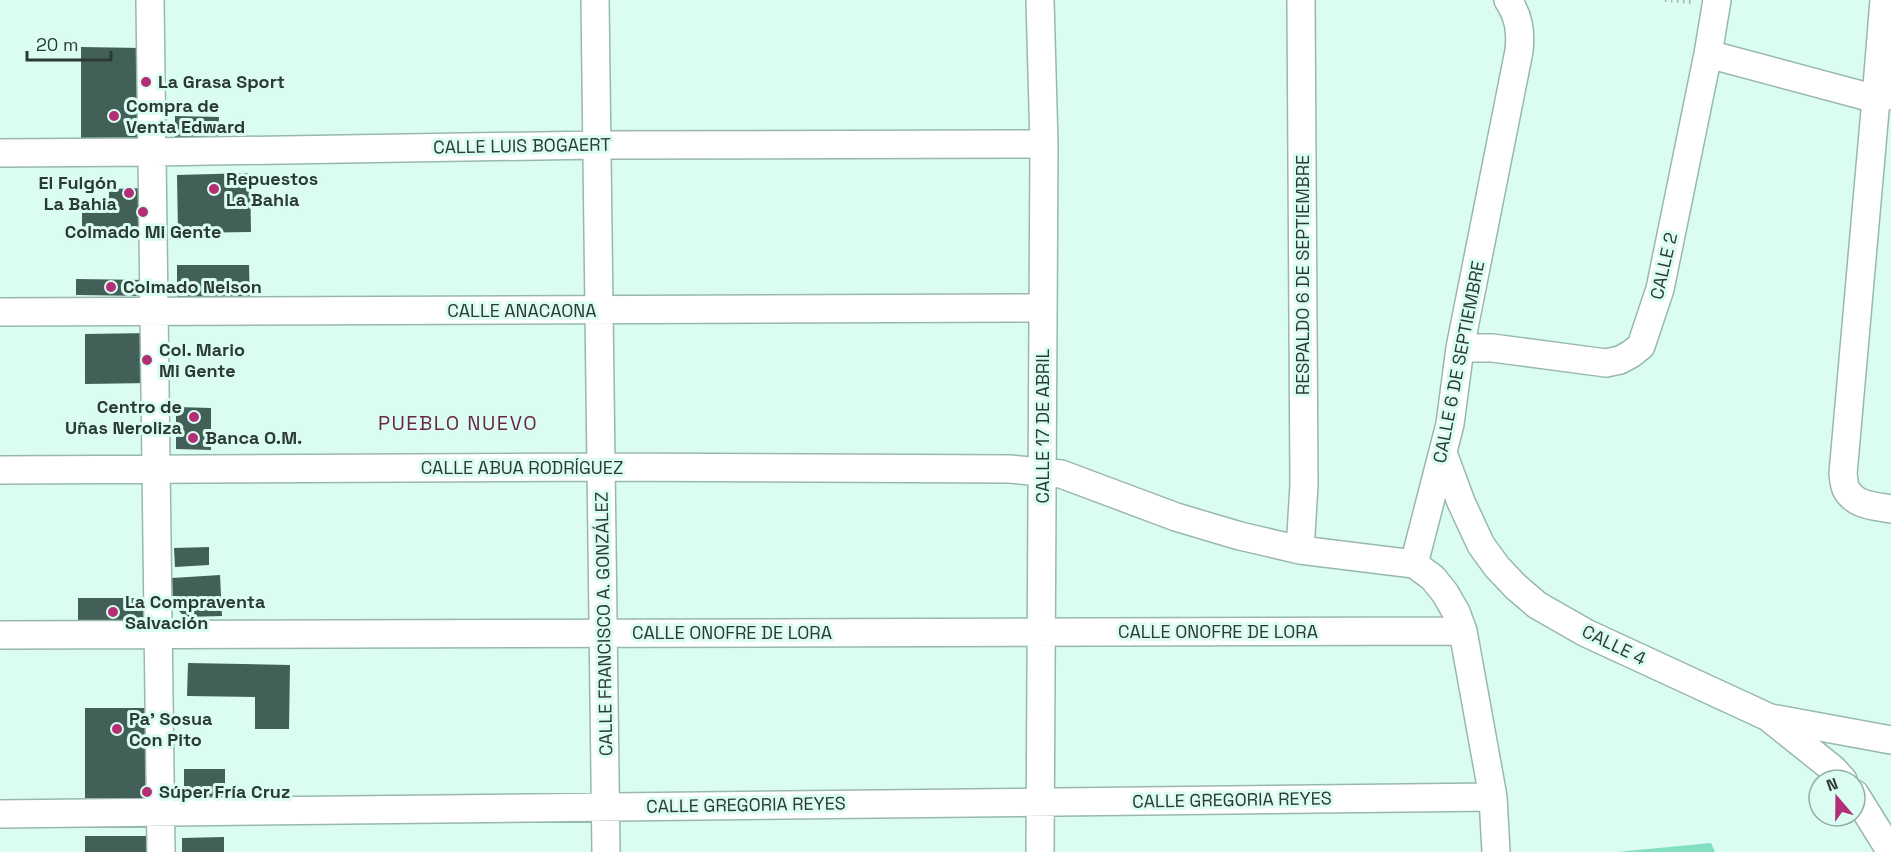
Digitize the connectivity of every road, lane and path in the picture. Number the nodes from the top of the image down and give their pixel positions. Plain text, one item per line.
1 (150, 0) edge
2 (595, 0) edge
3 (1040, 0) edge
4 (1301, 0) edge
5 (1508, 0) edge
6 (1716, 0) edge
7 (1884, 0) edge
8 (1708, 54) junction
9 (1883, 97) edge
10 (1044, 144) junction
11 (597, 145) junction
12 (153, 152) junction
13 (0, 153) edge
14 (1043, 308) junction
15 (599, 310) junction
16 (154, 311) junction
17 (0, 312) edge
18 (1460, 348) junction
19 (1443, 453) junction
20 (602, 467) junction
21 (156, 468) junction
22 (0, 470) edge
23 (1043, 471) junction
24 (1891, 509) edge
25 (1300, 550) junction
26 (1414, 564) junction
27 (1463, 631) junction
28 (1040, 632) junction
29 (604, 633) junction
30 (0, 635) edge
31 (158, 635) junction
32 (1768, 717) junction
33 (1891, 740) edge
34 (1832, 768) edge
35 (1493, 797) junction
36 (1040, 802) junction
37 (606, 807) junction
38 (160, 812) junction
39 (0, 814) edge
40 (1867, 814) edge
41 (161, 852) edge
42 (606, 852) edge
43 (1040, 852) edge
44 (1496, 852) edge
45 (1890, 852) edge

1 - 12 street
2 - 11 street, CALLE FRANCISCO A. GONZÁLEZ
3 - 10 street, CALLE 17 DE ABRIL
4 - 25 street, RESPALDO 6 DE SEPTIEMBRE
5 - 18 street, CALLE 6 DE SEPTIEMBRE
6 - 8 street, CALLE 2
7 - 9 street
8 - 9 street
8 - 18 street, CALLE 2
9 - 24 street
10 - 11 street, CALLE LUIS BOGAERT
10 - 14 street, CALLE 17 DE ABRIL
11 - 12 street, CALLE LUIS BOGAERT
11 - 15 street, CALLE FRANCISCO A. GONZÁLEZ
12 - 13 street, CALLE LUIS BOGAERT
12 - 16 street
14 - 15 street, CALLE ANACAONA
14 - 23 street, CALLE 17 DE ABRIL
15 - 16 street, CALLE ANACAONA
15 - 20 street, CALLE FRANCISCO A. GONZÁLEZ
16 - 17 street, CALLE ANACAONA
16 - 21 street
18 - 19 street, CALLE 6 DE SEPTIEMBRE
19 - 26 street, CALLE 6 DE SEPTIEMBRE
19 - 32 street, CALLE 4
20 - 21 street, CALLE ABUA RODRÍGUEZ
20 - 23 street, CALLE ABUA RODRÍGUEZ
20 - 29 street, CALLE FRANCISCO A. GONZÁLEZ
21 - 22 street, CALLE ABUA RODRÍGUEZ
21 - 31 street
23 - 25 street, CALLE ABUA RODRÍGUEZ
23 - 28 street, CALLE 17 DE ABRIL
25 - 26 street, CALLE ABUA RODRÍGUEZ
26 - 27 street
27 - 28 street, CALLE ONOFRE DE LORA
27 - 35 street
28 - 29 street, CALLE ONOFRE DE LORA
28 - 36 street, CALLE 17 DE ABRIL
29 - 31 street, CALLE ONOFRE DE LORA
29 - 37 street, CALLE FRANCISCO A. GONZÁLEZ
30 - 31 street, CALLE ONOFRE DE LORA
31 - 38 street
32 - 33 street
32 - 34 street, CALLE 4
35 - 36 street, CALLE GREGORIA REYES
35 - 44 street
36 - 37 street, CALLE GREGORIA REYES
36 - 43 street, CALLE 17 DE ABRIL
37 - 38 street, CALLE GREGORIA REYES
37 - 42 street, CALLE FRANCISCO A. GONZÁLEZ
38 - 39 street, CALLE GREGORIA REYES
38 - 41 street
40 - 45 street

